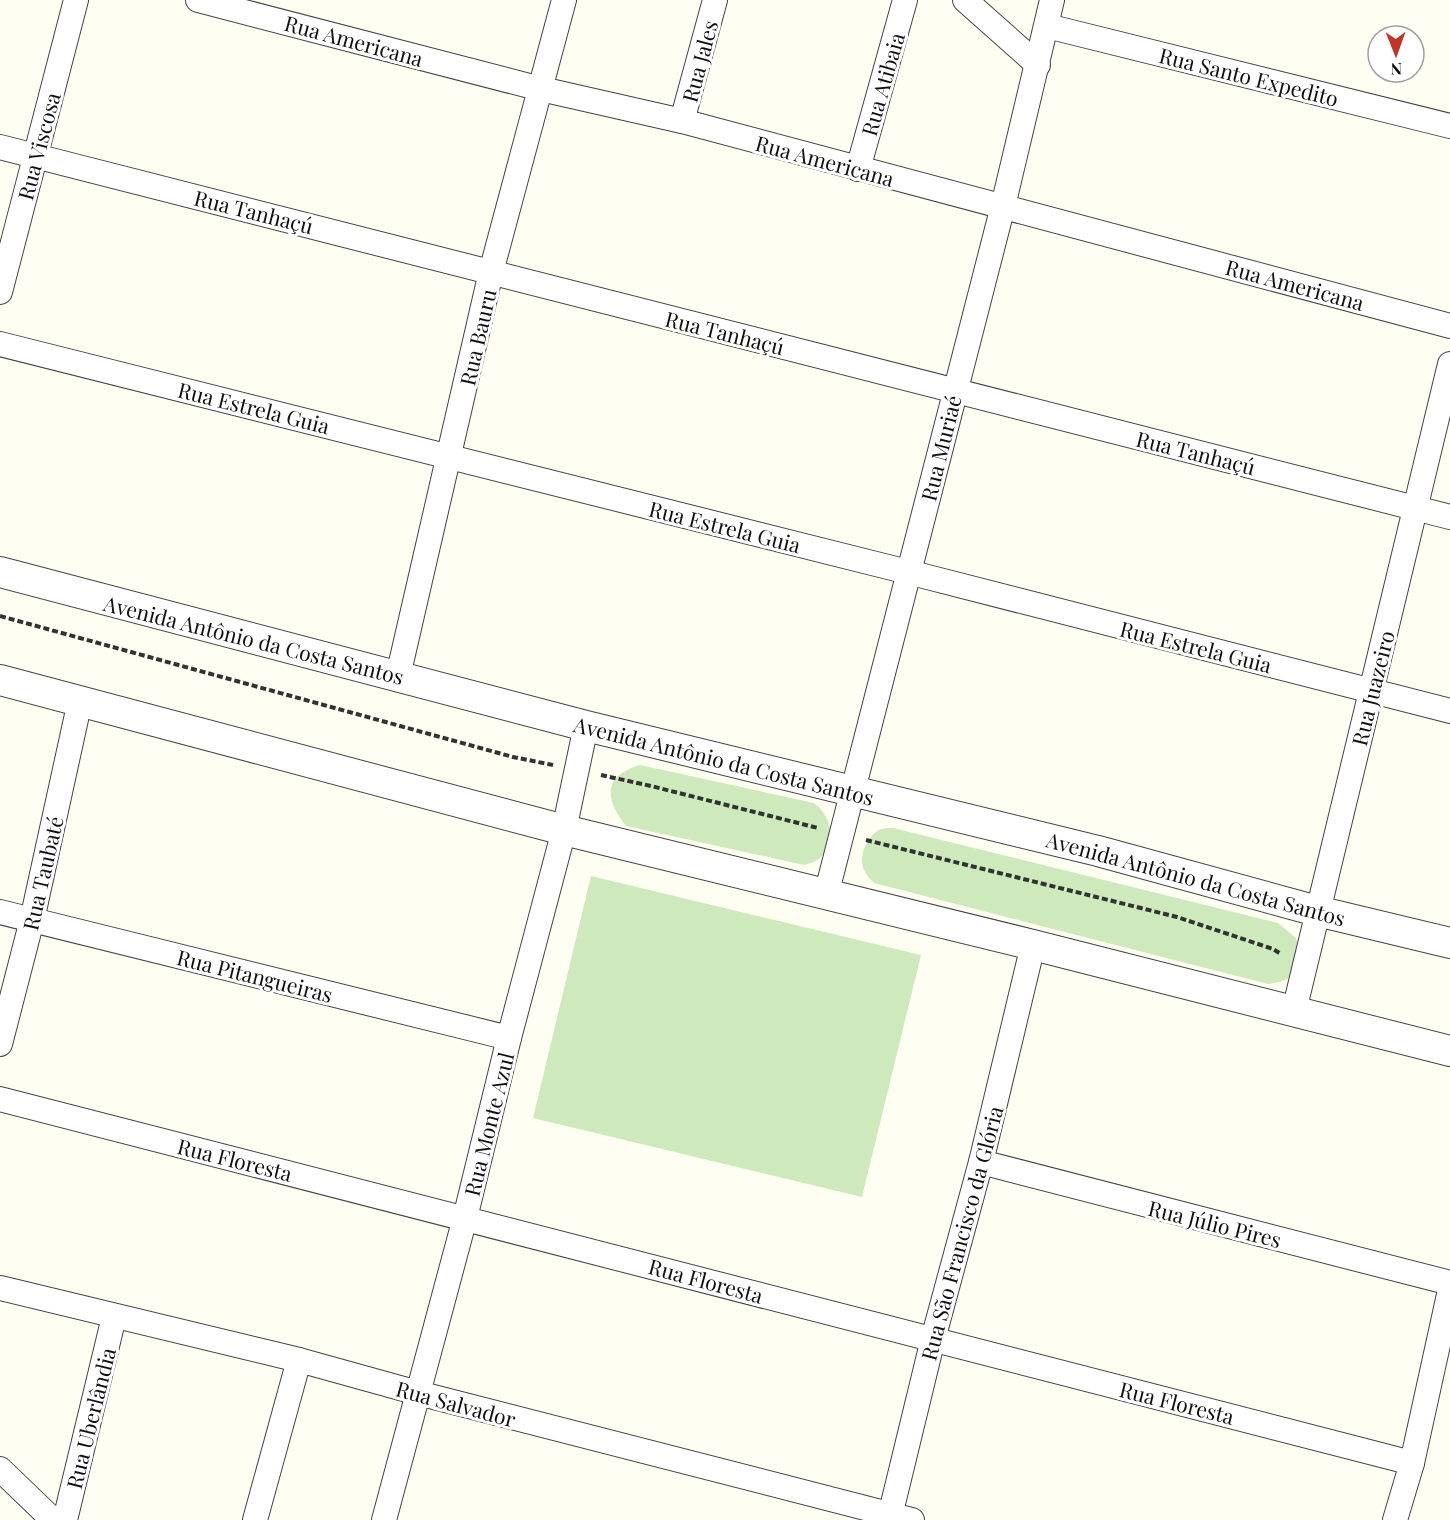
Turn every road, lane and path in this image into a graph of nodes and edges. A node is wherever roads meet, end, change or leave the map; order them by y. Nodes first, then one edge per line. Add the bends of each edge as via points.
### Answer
1 (76, 0) edge
2 (198, 0) edge
3 (564, 0) edge
4 (715, 0) edge
5 (905, 0) edge
6 (965, 0) edge
7 (1052, 0) edge
8 (1047, 26) junction
9 (1038, 65) junction
10 (541, 89) junction
11 (682, 121) junction
12 (1450, 126) edge
13 (0, 147) edge
14 (35, 155) junction
15 (858, 169) junction
16 (1003, 206) junction
17 (491, 272) junction
18 (0, 292) edge
19 (1450, 326) edge
20 (0, 344) edge
21 (1450, 364) edge
22 (954, 390) junction
23 (450, 456) junction
24 (1414, 508) junction
25 (1450, 517) edge
26 (0, 572) edge
27 (908, 572) junction
28 (0, 616) edge
29 (398, 676) junction
30 (0, 680) edge
31 (1372, 691) junction
32 (80, 701) junction
33 (1450, 711) edge
34 (586, 726) junction
35 (559, 766) dead end
36 (593, 774) dead end
37 (852, 792) junction
38 (824, 829) dead end
39 (564, 830) junction
40 (858, 838) dead end
41 (826, 895) junction
42 (1317, 911) junction
43 (0, 912) edge
44 (32, 920) junction
45 (1450, 943) edge
46 (1033, 945) junction
47 (1283, 955) dead end
48 (1294, 1011) junction
49 (509, 1038) junction
50 (0, 1044) edge
51 (1450, 1051) edge
52 (0, 1099) edge
53 (981, 1162) junction
54 (465, 1218) junction
55 (1450, 1283) edge
56 (0, 1288) edge
57 (1450, 1290) edge
58 (114, 1317) junction
59 (933, 1339) junction
60 (299, 1360) junction
61 (418, 1393) junction
62 (1412, 1463) junction
63 (0, 1469) edge
64 (897, 1518) edge
65 (53, 1520) edge
66 (65, 1520) edge
67 (255, 1520) edge
68 (384, 1520) edge
69 (1395, 1520) edge

1 - 14 street, Rua Viscosa
2 - 10 street, Rua Americana
3 - 10 street, Rua Bauru
4 - 11 street, Rua Jales
5 - 15 street, Rua Atibaia
6 - 9 street
7 - 8 street, Rua Muriaé
8 - 9 street, Rua Muriaé
8 - 12 street, Rua Santo Expedito
9 - 16 street, Rua Muriaé
10 - 11 street, Rua Americana
10 - 17 street, Rua Bauru
11 - 15 street, Rua Americana
13 - 14 street, Rua Tanhaçú
14 - 17 street, Rua Tanhaçú
14 - 18 street, Rua Viscosa
15 - 16 street, Rua Americana
16 - 19 street, Rua Americana
16 - 22 street, Rua Muriaé
17 - 22 street, Rua Tanhaçú
17 - 23 street, Rua Bauru
20 - 23 street, Rua Estrela Guia
21 - 24 street, Rua Juazeiro
22 - 24 street, Rua Tanhaçú
22 - 27 street, Rua Muriaé
23 - 27 street, Rua Estrela Guia
23 - 29 street, Rua Bauru
24 - 25 street, Rua Tanhaçú
24 - 31 street, Rua Juazeiro
26 - 29 street, Avenida Antônio da Costa Santos
27 - 31 street, Rua Estrela Guia
27 - 37 street, Rua Muriaé
28 - 35 path via 502,754
29 - 34 street, Avenida Antônio da Costa Santos
30 - 32 street
31 - 33 street, Rua Estrela Guia
31 - 42 street, Rua Juazeiro
32 - 39 street
32 - 44 street, Rua Taubaté
34 - 37 street, Avenida Antônio da Costa Santos
34 - 39 street, Rua Monte Azul
36 - 38 path
37 - 41 street, Rua Muriaé
37 - 42 street, Avenida Antônio da Costa Santos via 1098,851
39 - 41 street
39 - 49 street, Rua Monte Azul
40 - 47 path via 1178,917
41 - 46 street
42 - 45 street, Avenida Antônio da Costa Santos
42 - 48 street, Rua Juazeiro
43 - 44 street, Rua Pitangueiras
44 - 49 street, Rua Pitangueiras
44 - 50 street, Rua Taubaté
46 - 48 street
46 - 53 street, Rua São Francisco da Glória
48 - 51 street
49 - 54 street, Rua Monte Azul
52 - 54 street, Rua Floresta
53 - 55 street, Rua Júlio Pires
53 - 59 street, Rua São Francisco da Glória
54 - 59 street, Rua Floresta
54 - 61 street, Rua Monte Azul
56 - 58 street, Rua Salvador
57 - 62 street
58 - 60 street, Rua Salvador
58 - 66 street, Rua Uberlândia
59 - 62 street, Rua Floresta
59 - 64 street, Rua São Francisco da Glória
60 - 61 street, Rua Salvador
60 - 67 street
61 - 64 street, Rua Salvador
61 - 68 street, Rua Monte Azul
62 - 69 street
63 - 65 street

